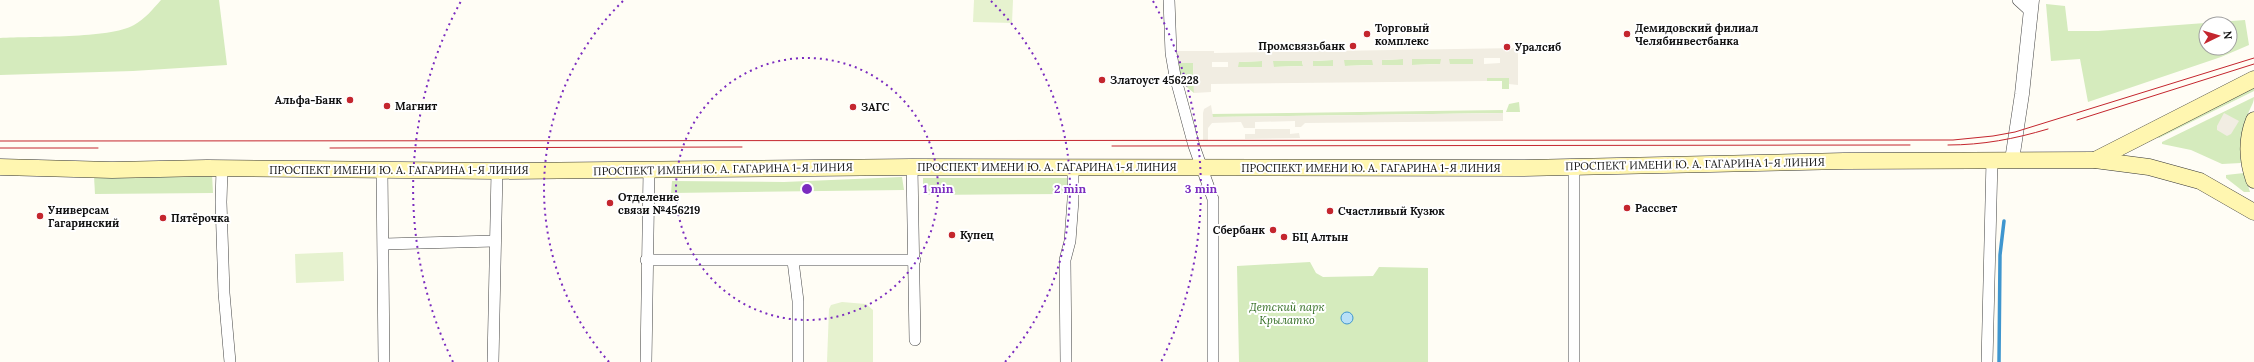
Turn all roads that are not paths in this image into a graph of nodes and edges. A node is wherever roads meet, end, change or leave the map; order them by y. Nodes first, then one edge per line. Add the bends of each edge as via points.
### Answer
1 (1169, 0) edge
2 (2018, 0) edge
3 (2030, 5) edge
4 (2254, 79) edge
5 (2254, 120) edge
6 (1992, 160) junction
7 (2012, 160) junction
8 (2095, 160) junction
9 (0, 166) edge
10 (912, 167) junction
11 (1574, 167) junction
12 (1073, 168) junction
13 (1203, 168) junction
14 (222, 169) junction
15 (382, 170) junction
16 (648, 170) junction
17 (497, 171) junction
18 (2254, 180) edge
19 (2254, 212) edge
20 (494, 241) junction
21 (384, 244) junction
22 (646, 260) junction
23 (915, 260) junction
24 (793, 261) junction
25 (915, 340) dead end
26 (230, 362) edge
27 (384, 362) edge
28 (493, 362) edge
29 (646, 362) edge
30 (798, 362) edge
31 (1066, 362) edge
32 (1213, 362) edge
33 (1574, 362) edge
34 (1987, 362) edge

1 - 13 street via 1171,53 1175,76 1194,146
2 - 3 street
3 - 7 street via 2025,74
4 - 8 main road
5 - 18 main road via 2248,147 2249,167
6 - 7 main road, ПРОСПЕКТ ИМЕНИ Ю. А. ГАГАРИНА 1-Я ЛИНИЯ
6 - 11 main road, ПРОСПЕКТ ИМЕНИ Ю. А. ГАГАРИНА 1-Я ЛИНИЯ
6 - 34 street
7 - 8 main road, ПРОСПЕКТ ИМЕНИ Ю. А. ГАГАРИНА 1-Я ЛИНИЯ
8 - 19 main road, ПРОСПЕКТ ИМЕНИ Ю. А. ГАГАРИНА 1-Я ЛИНИЯ via 2149,167 2194,180 2214,188
9 - 14 main road, ПРОСПЕКТ ИМЕНИ Ю. А. ГАГАРИНА 1-Я ЛИНИЯ via 112,170
10 - 12 main road, ПРОСПЕКТ ИМЕНИ Ю. А. ГАГАРИНА 1-Я ЛИНИЯ
10 - 16 main road, ПРОСПЕКТ ИМЕНИ Ю. А. ГАГАРИНА 1-Я ЛИНИЯ
10 - 23 street
11 - 13 main road, ПРОСПЕКТ ИМЕНИ Ю. А. ГАГАРИНА 1-Я ЛИНИЯ
11 - 33 street
12 - 13 main road, ПРОСПЕКТ ИМЕНИ Ю. А. ГАГАРИНА 1-Я ЛИНИЯ
12 - 31 street via 1070,241 1065,260
13 - 32 street via 1213,199
14 - 15 main road, ПРОСПЕКТ ИМЕНИ Ю. А. ГАГАРИНА 1-Я ЛИНИЯ
14 - 26 street via 224,286
15 - 17 main road, ПРОСПЕКТ ИМЕНИ Ю. А. ГАГАРИНА 1-Я ЛИНИЯ
15 - 21 street
16 - 17 main road, ПРОСПЕКТ ИМЕНИ Ю. А. ГАГАРИНА 1-Я ЛИНИЯ
16 - 22 street
17 - 20 street
20 - 21 street
20 - 28 street
21 - 27 street
22 - 24 street
22 - 29 street
23 - 24 street
23 - 25 street
24 - 30 street via 798,301

